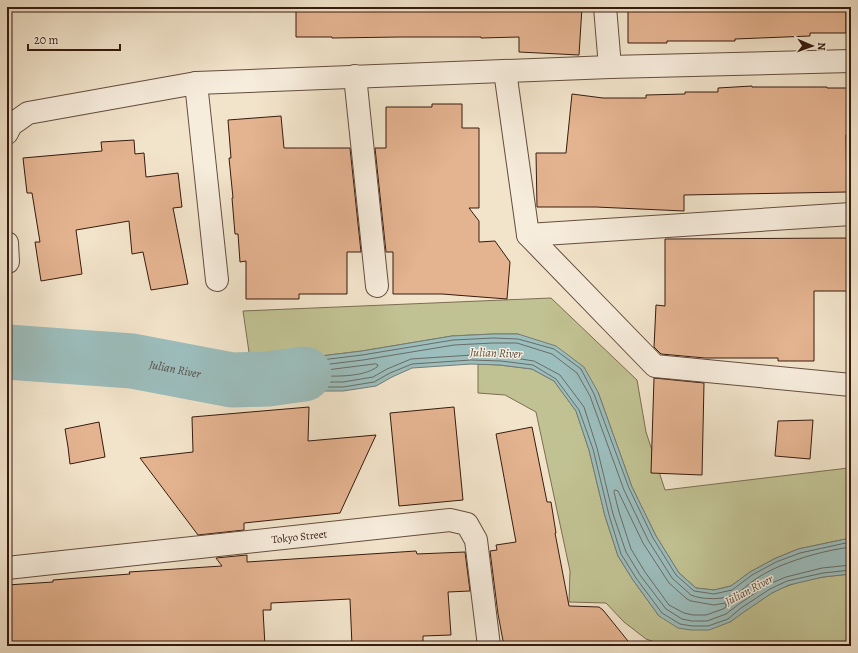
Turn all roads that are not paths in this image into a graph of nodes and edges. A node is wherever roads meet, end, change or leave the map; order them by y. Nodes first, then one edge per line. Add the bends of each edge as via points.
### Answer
1 (605, 7) edge
2 (851, 61) edge
3 (610, 67) junction
4 (505, 71) junction
5 (355, 76) junction
6 (196, 83) junction
7 (7, 133) edge
8 (851, 214) edge
9 (528, 235) junction
10 (217, 280) dead end
11 (377, 286) dead end
12 (851, 385) edge
13 (7, 568) edge
14 (489, 646) edge

1 - 3 street
2 - 3 street
3 - 4 street
4 - 5 street
4 - 9 street
5 - 6 street
5 - 11 street
6 - 7 street via 28,113 11,125
6 - 10 street
8 - 9 street
9 - 12 street via 655,366
13 - 14 street, Tokyo Street via 450,520 467,524 476,540

